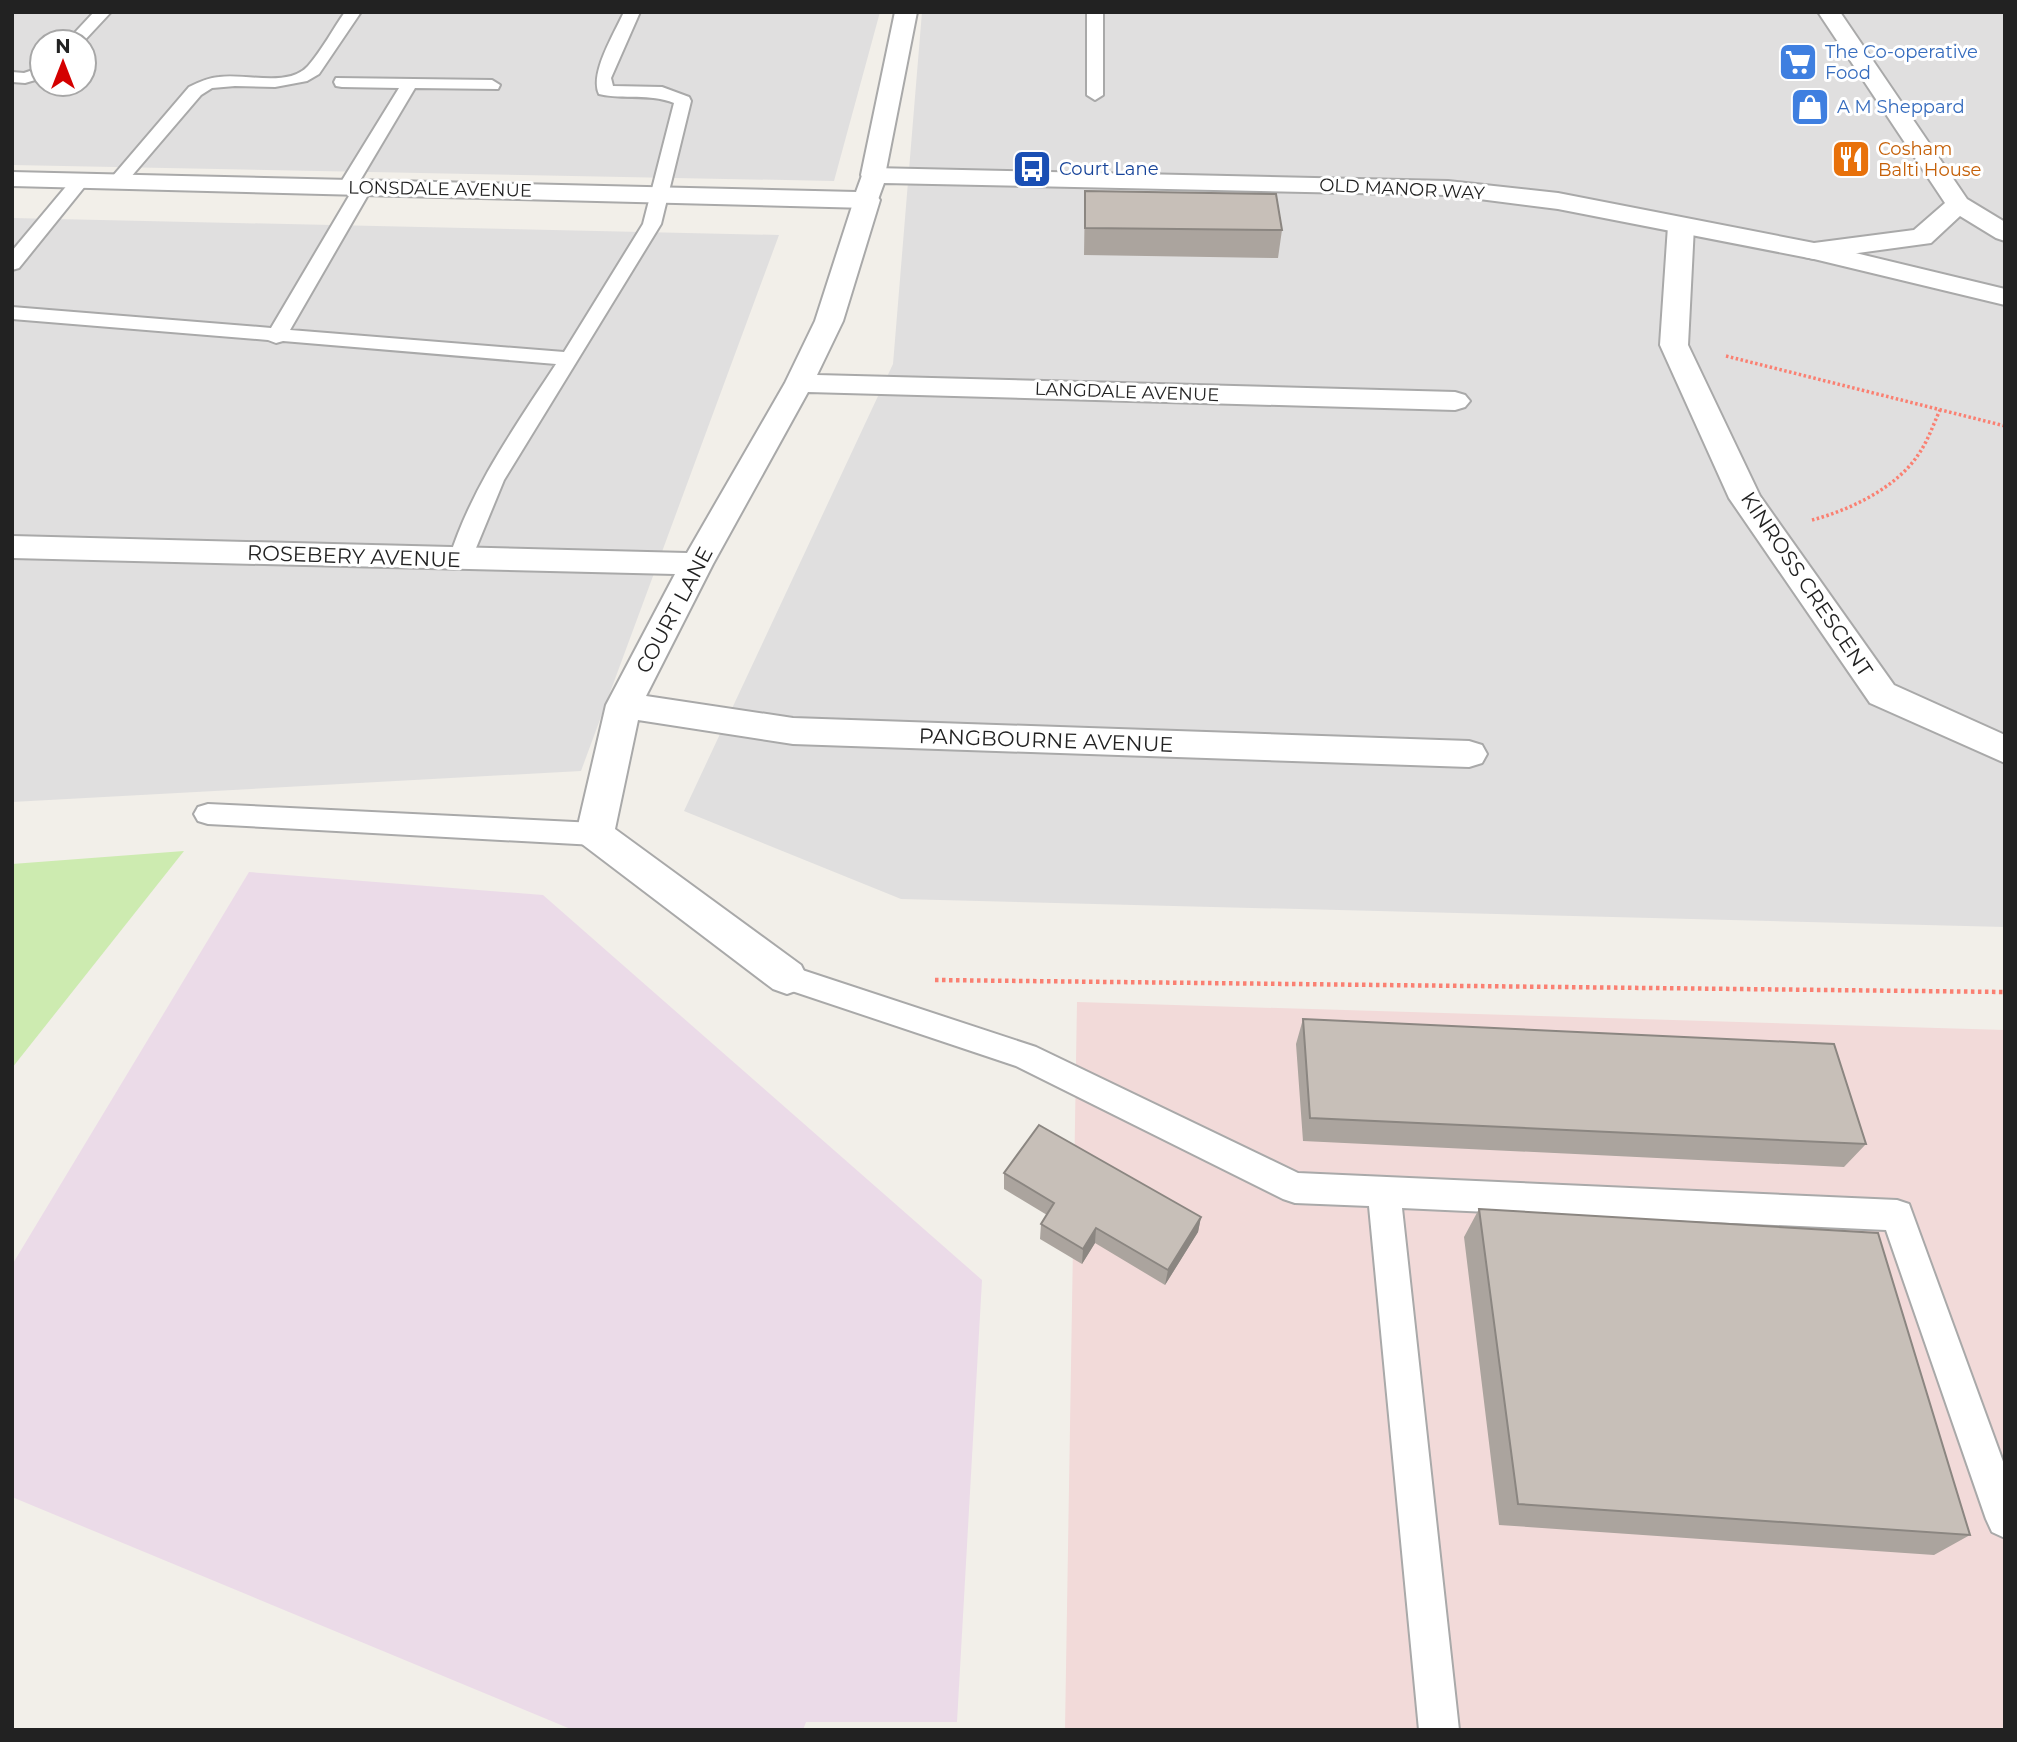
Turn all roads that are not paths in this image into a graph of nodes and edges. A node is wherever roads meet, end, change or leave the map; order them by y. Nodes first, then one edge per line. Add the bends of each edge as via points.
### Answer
1 (103, 12) edge
2 (353, 12) edge
3 (632, 12) edge
4 (906, 12) edge
5 (1095, 12) edge
6 (1829, 12) edge
7 (88, 28) edge
8 (342, 82) dead end
9 (410, 83) junction
10 (492, 85) dead end
11 (1095, 95) dead end
12 (12, 179) edge
13 (80, 181) junction
14 (118, 181) junction
15 (355, 187) junction
16 (870, 188) junction
17 (661, 195) junction
18 (1958, 204) junction
19 (1681, 226) junction
20 (2005, 233) edge
21 (1814, 251) junction
22 (12, 264) edge
23 (2005, 297) edge
24 (12, 313) edge
25 (276, 337) junction
26 (570, 359) junction
27 (799, 383) junction
28 (1455, 401) dead end
29 (12, 547) edge
30 (461, 559) junction
31 (697, 564) junction
32 (624, 705) junction
33 (2005, 751) edge
34 (1469, 754) dead end
35 (208, 814) dead end
36 (596, 834) junction
37 (787, 977) joint
38 (1384, 1194) junction
39 (2005, 1519) edge
40 (1438, 1730) edge

1 - 7 lane
2 - 14 lane via 305,77 273,83 210,83 195,91
3 - 17 lane via 603,78 606,90 662,92 683,100
4 - 16 street, COURT LANE
5 - 11 lane
6 - 18 street
8 - 9 lane
9 - 10 lane
9 - 15 lane
12 - 13 street, LONSDALE AVENUE
13 - 14 street, LONSDALE AVENUE
13 - 22 lane
14 - 15 street, LONSDALE AVENUE
15 - 17 street, LONSDALE AVENUE
15 - 25 lane
16 - 17 street, LONSDALE AVENUE
16 - 19 street, OLD MANOR WAY via 1448,188 1558,201
16 - 27 street, COURT LANE via 829,321
17 - 26 lane via 652,224
18 - 20 street
18 - 21 street via 1922,237
19 - 21 street, OLD MANOR WAY
19 - 33 street, KINROSS CRESCENT via 1674,345 1745,498 1882,694
21 - 23 street, OLD MANOR WAY
24 - 25 lane
25 - 26 lane
26 - 30 lane via 496,474 467,533
27 - 28 street, LANGDALE AVENUE
27 - 31 street, COURT LANE
29 - 30 street, ROSEBERY AVENUE
30 - 31 street, ROSEBERY AVENUE
31 - 32 street, COURT LANE
32 - 34 street, PANGBOURNE AVENUE via 793,731
32 - 36 street, COURT LANE
35 - 36 lane
36 - 37 street
37 - 38 lane via 1025,1056 1295,1188
38 - 39 lane via 1897,1215
38 - 40 lane

